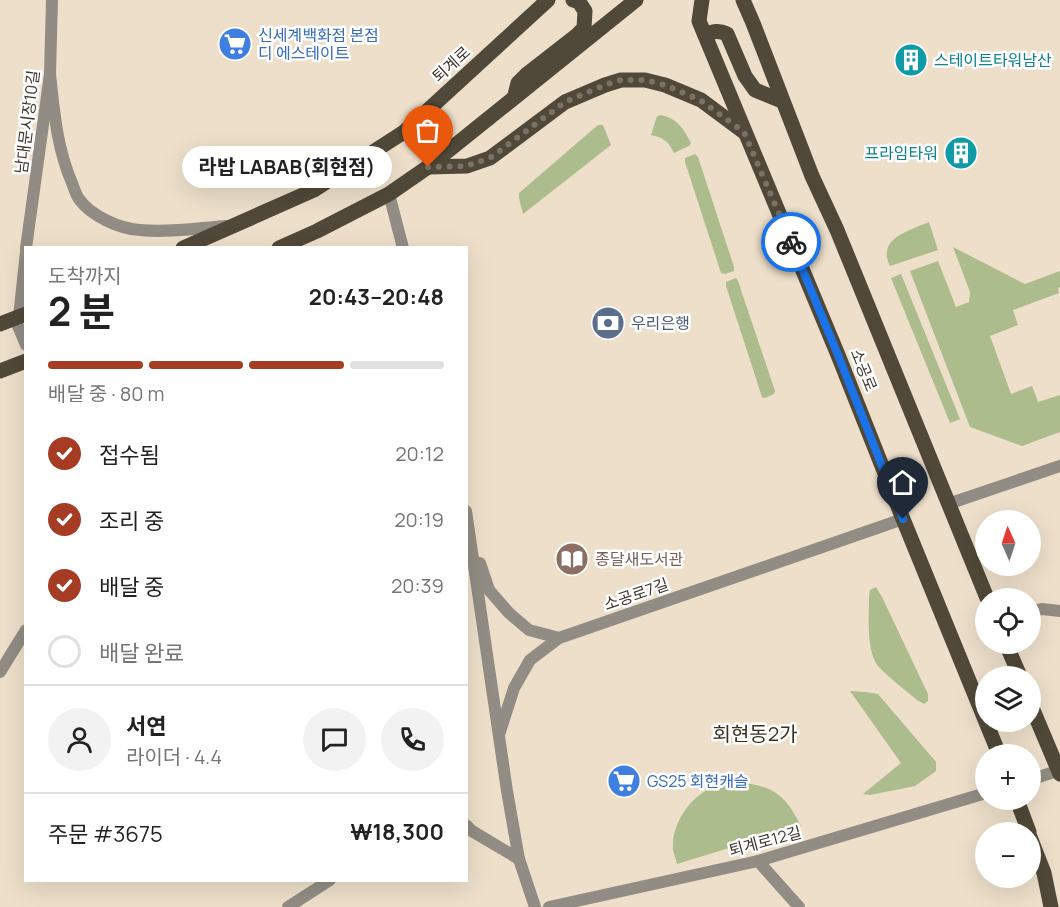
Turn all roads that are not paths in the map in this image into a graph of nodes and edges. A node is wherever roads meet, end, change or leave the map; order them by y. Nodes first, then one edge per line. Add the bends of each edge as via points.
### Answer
1 (52, 0) edge
2 (561, 0) edge
3 (573, 0) edge
4 (636, 0) edge
5 (702, 0) edge
6 (742, 0) edge
7 (757, 0) edge
8 (547, 2) edge
9 (753, 23) junction
10 (705, 35) junction
11 (50, 74) junction
12 (514, 98) junction
13 (782, 101) junction
14 (744, 132) junction
15 (428, 167) junction
16 (389, 194) junction
17 (236, 225) junction
18 (27, 246) edge
19 (188, 246) edge
20 (283, 246) edge
21 (402, 246) edge
22 (24, 272) edge
23 (20, 316) edge
24 (0, 324) edge
25 (24, 335) edge
26 (24, 362) edge
27 (0, 371) edge
28 (1060, 466) edge
29 (948, 504) junction
30 (468, 514) edge
31 (903, 519) junction
32 (468, 524) edge
33 (983, 588) edge
34 (1041, 609) edge
35 (1060, 611) edge
36 (24, 633) edge
37 (559, 638) junction
38 (0, 672) edge
39 (1041, 728) edge
40 (500, 735) junction
41 (995, 744) edge
42 (1060, 772) edge
43 (1041, 777) edge
44 (975, 797) edge
45 (468, 827) edge
46 (519, 859) junction
47 (758, 861) junction
48 (1041, 865) edge
49 (327, 882) edge
50 (288, 907) edge
51 (536, 907) edge
52 (549, 907) edge
53 (799, 907) edge
54 (1051, 907) edge

1 - 11 street, 남대문시장10길
2 - 8 main road
3 - 12 main road via 585,11 584,28 518,83
4 - 12 main road
5 - 10 main road, 소공로 via 699,21
6 - 9 main road, 소공로
7 - 9 main road
8 - 17 main road, 퇴계로 via 404,132 314,190
9 - 13 main road, 소공로
10 - 13 main road via 720,31 727,34 744,76 755,90
10 - 14 main road, 소공로
11 - 17 street via 55,125 65,169 79,199 92,212 121,227 140,231
11 - 18 street, 남대문시장10길
12 - 15 main road
13 - 29 main road, 소공로
14 - 15 main road via 700,100 665,85 621,80 565,102 490,158 466,166
14 - 31 main road, 소공로
15 - 16 main road
16 - 20 main road
16 - 21 street
17 - 19 main road, 퇴계로
22 - 23 street, 남대문시장10길
23 - 24 main road
23 - 25 street
26 - 27 main road
28 - 29 street
29 - 33 main road, 소공로
30 - 37 street via 489,590 529,630
31 - 37 street, 소공로7길
31 - 41 main road, 소공로
32 - 40 street
34 - 35 street
36 - 38 street
37 - 40 street, 소공로7길 via 530,660 514,688
39 - 42 main road
40 - 46 street
42 - 43 street
44 - 47 street, 퇴계로12길
45 - 46 street
46 - 51 street
47 - 52 street, 퇴계로12길
47 - 53 street
48 - 54 main road
49 - 50 street

